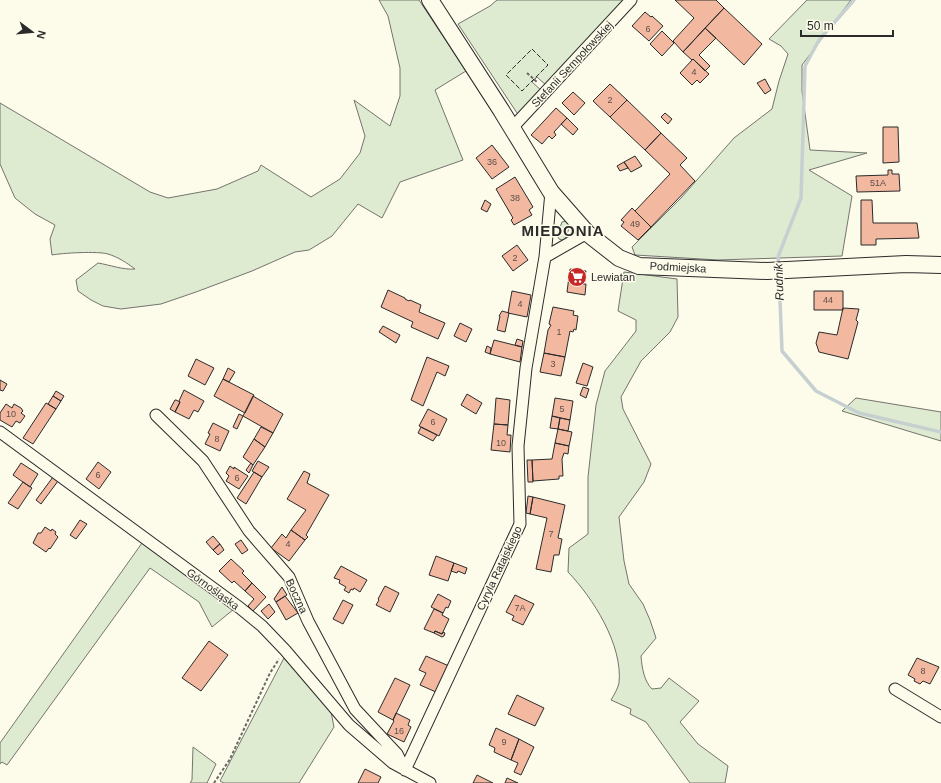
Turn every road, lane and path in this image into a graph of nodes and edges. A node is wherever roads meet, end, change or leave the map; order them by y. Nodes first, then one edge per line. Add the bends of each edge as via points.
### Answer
1 (430, 0) edge
2 (631, 0) edge
3 (527, 73) dead end
4 (547, 91) junction
5 (512, 128) junction
6 (551, 192) junction
7 (586, 233) junction
8 (545, 257) junction
9 (941, 265) edge
10 (156, 415) dead end
11 (0, 432) edge
12 (285, 650) junction
13 (895, 689) dead end
14 (941, 717) edge
15 (405, 770) junction
16 (214, 783) edge
17 (430, 783) edge

1 - 5 street, Podmiejska
2 - 4 street, Stefanii Sempołowskiej
3 - 4 path
4 - 5 street, Stefanii Sempołowskiej
5 - 6 street, Podmiejska
6 - 7 street, Podmiejska
6 - 8 street, Cyryla Ratajskiego
7 - 8 street
7 - 9 street, Podmiejska via 619,258 639,266 767,271 906,264
8 - 15 street, Cyryla Ratajskiego via 526,368 518,446 520,524
10 - 15 street, Boczna via 203,461 249,531 289,577 308,621 355,709 397,754
11 - 12 street, Górnośląska via 240,608
12 - 15 street, Górnośląska via 348,725
12 - 16 path via 270,673 230,759
13 - 14 street
15 - 17 street, Górnośląska

